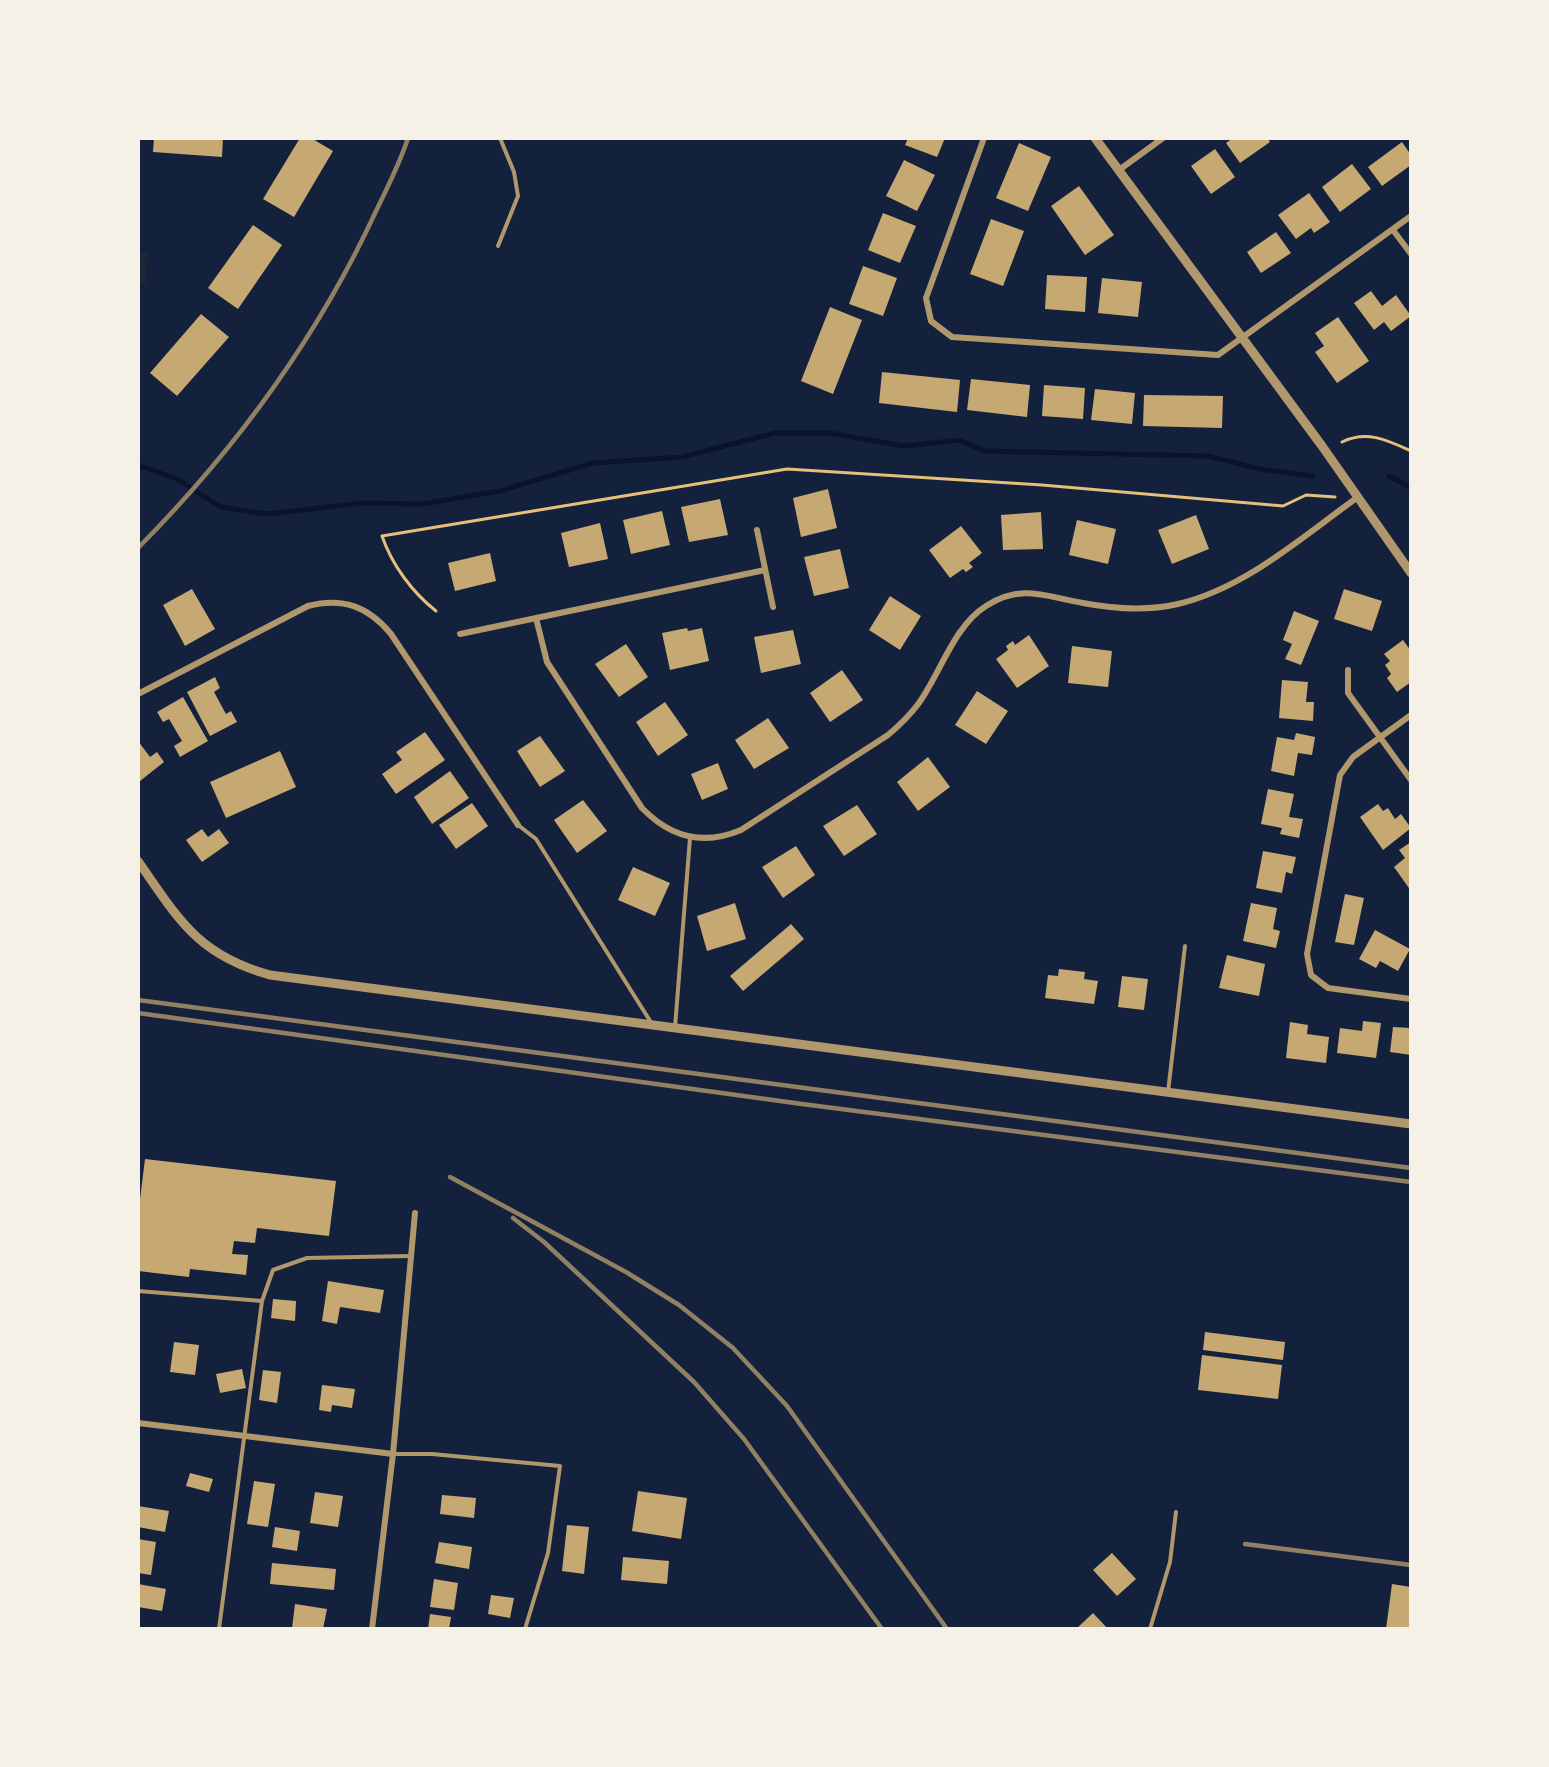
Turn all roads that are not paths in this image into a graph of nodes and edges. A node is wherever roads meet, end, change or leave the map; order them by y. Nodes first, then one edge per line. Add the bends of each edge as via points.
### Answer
1 (500, 138) edge
2 (984, 138) edge
3 (1095, 138) edge
4 (1163, 138) edge
5 (1119, 170) junction
6 (1411, 216) edge
7 (1393, 230) junction
8 (498, 246) dead end
9 (1411, 254) edge
10 (1242, 338) junction
11 (1358, 497) junction
12 (757, 530) dead end
13 (765, 570) junction
14 (1411, 573) edge
15 (773, 607) dead end
16 (536, 618) junction
17 (460, 634) dead end
18 (1348, 670) dead end
19 (138, 694) edge
20 (1411, 715) edge
21 (1380, 738) junction
22 (1411, 780) edge
23 (518, 825) joint
24 (690, 838) junction
25 (138, 861) edge
26 (1185, 946) dead end
27 (1411, 999) edge
28 (653, 1025) junction
29 (675, 1027) junction
30 (1168, 1093) junction
31 (1411, 1124) edge
32 (415, 1213) dead end
33 (412, 1256) junction
34 (138, 1291) edge
35 (262, 1301) junction
36 (138, 1423) edge
37 (244, 1436) junction
38 (393, 1454) junction
39 (1176, 1512) dead end
40 (219, 1629) edge
41 (372, 1629) edge
42 (525, 1629) edge
43 (1150, 1629) edge

1 - 8 lane via 514,172 518,196
2 - 10 street via 926,298 931,321 952,337 1218,355
3 - 5 street
4 - 5 street
5 - 10 street
6 - 7 street
7 - 9 street
7 - 10 street
10 - 11 street
11 - 14 street
11 - 24 street via 1249,574 1226,587 1179,603 1119,608 1030,592 988,604 967,624 920,702 888,735 741,830 725,837
12 - 13 street
13 - 15 street
13 - 16 street
16 - 17 street
16 - 24 street via 547,662 642,808 665,828
18 - 21 street via 1348,693
19 - 23 street via 308,606 326,601 367,610 391,634
20 - 21 street
21 - 22 street
21 - 27 street via 1353,757 1341,775 1307,954 1311,975 1328,988
23 - 28 lane via 536,839
24 - 29 lane
25 - 28 street via 192,935 216,954 244,968 270,975
26 - 30 lane
28 - 29 street
29 - 30 street
30 - 31 street
32 - 33 street
33 - 35 lane via 307,1258 273,1270
33 - 38 street
34 - 35 lane
35 - 37 lane
36 - 37 street
37 - 38 street
37 - 40 lane
38 - 41 street
38 - 42 lane via 560,1466 548,1553
39 - 43 lane via 1170,1562

